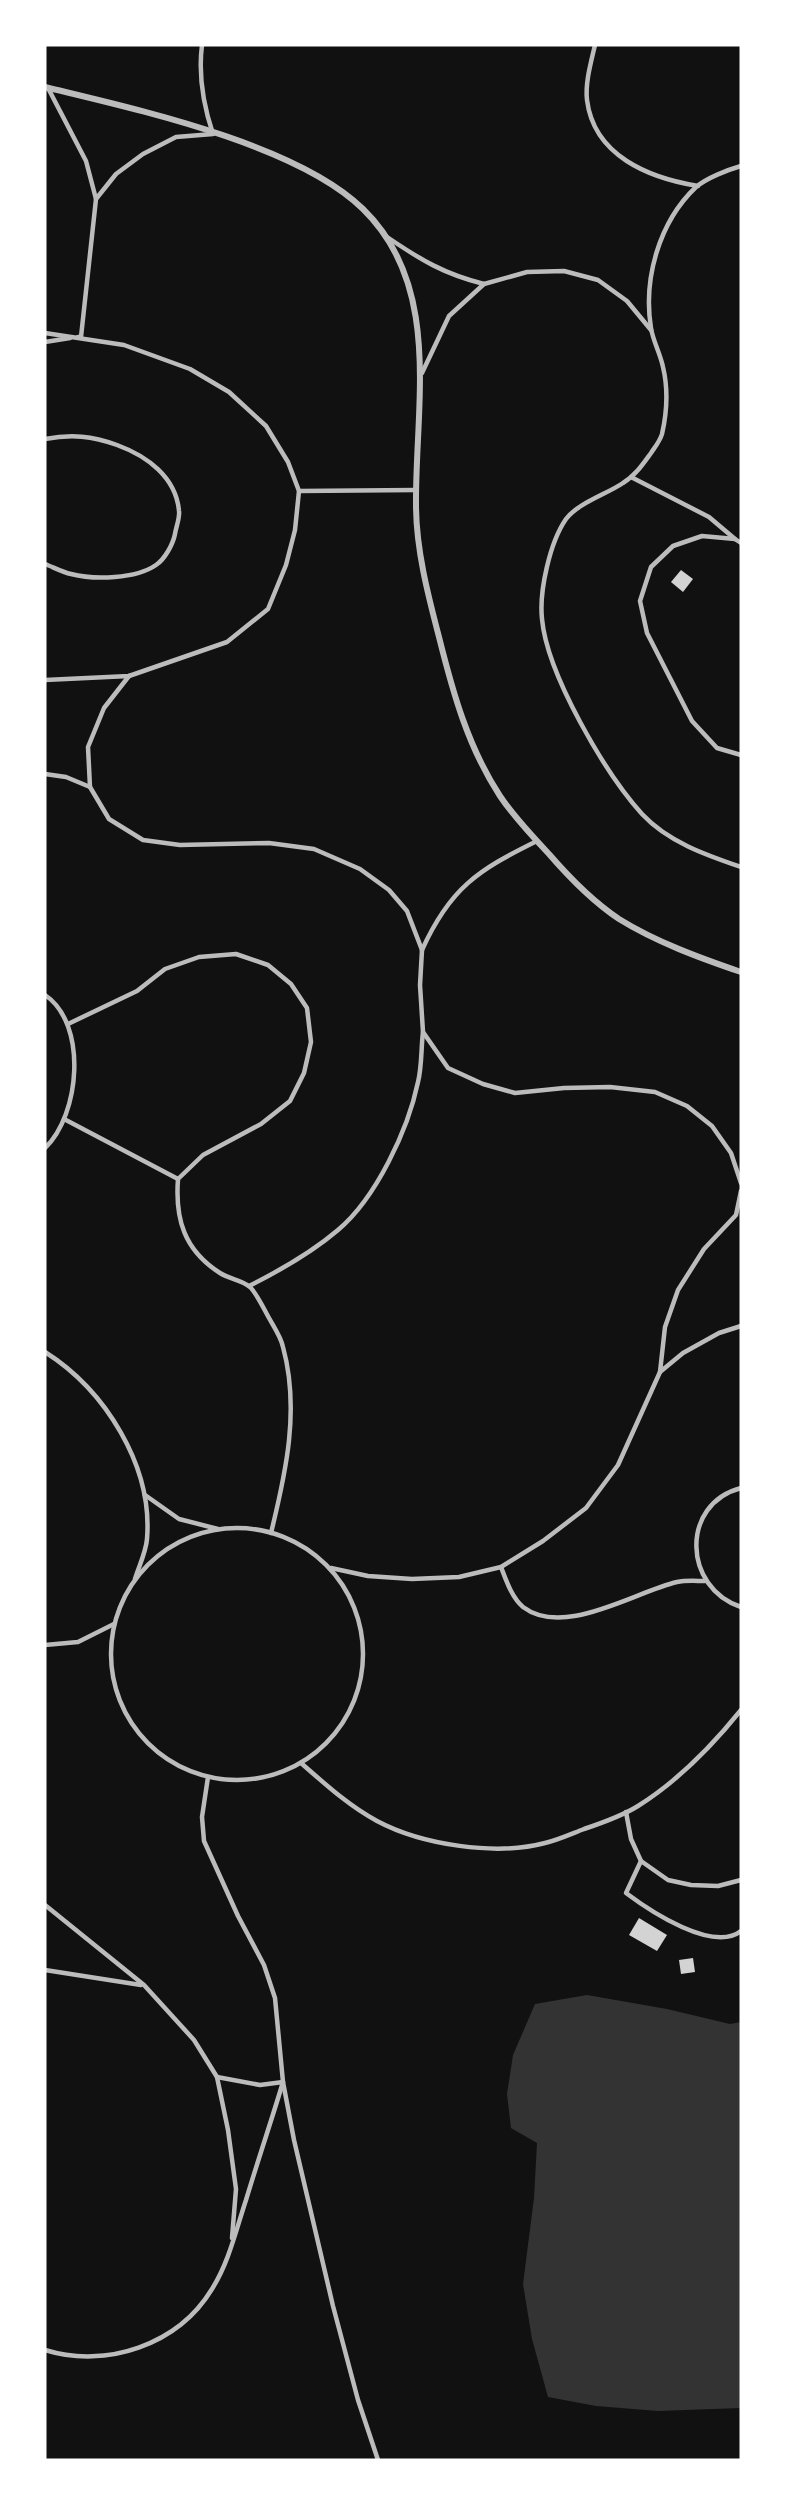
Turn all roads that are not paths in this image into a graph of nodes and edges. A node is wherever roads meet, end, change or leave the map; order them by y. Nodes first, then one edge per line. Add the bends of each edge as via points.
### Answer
1 (202, 45) edge
2 (595, 45) edge
3 (46, 87) edge
4 (213, 134) junction
5 (741, 166) edge
6 (698, 186) junction
7 (96, 199) junction
8 (386, 236) junction
9 (484, 284) junction
10 (651, 330) junction
11 (45, 333) edge
12 (81, 337) junction
13 (45, 342) edge
14 (422, 373) junction
15 (45, 439) edge
16 (630, 477) junction
17 (416, 490) junction
18 (299, 491) junction
19 (735, 538) junction
20 (741, 543) edge
21 (45, 564) edge
22 (129, 676) junction
23 (45, 680) edge
24 (741, 755) edge
25 (45, 774) edge
26 (90, 787) junction
27 (537, 841) junction
28 (741, 867) edge
29 (422, 950) junction
30 (741, 972) edge
31 (45, 995) edge
32 (68, 1024) junction
33 (423, 1032) junction
34 (64, 1119) junction
35 (45, 1148) edge
36 (178, 1179) junction
37 (741, 1183) edge
38 (741, 1191) edge
39 (739, 1215) edge
40 (249, 1286) junction
41 (741, 1326) edge
42 (45, 1352) edge
43 (660, 1372) junction
44 (741, 1488) edge
45 (145, 1495) junction
46 (219, 1529) junction
47 (271, 1533) junction
48 (501, 1567) junction
49 (330, 1568) junction
50 (135, 1580) junction
51 (705, 1581) junction
52 (741, 1607) edge
53 (114, 1624) junction
54 (45, 1645) edge
55 (741, 1710) edge
56 (301, 1763) junction
57 (208, 1777) junction
58 (626, 1812) junction
59 (641, 1861) junction
60 (741, 1880) edge
61 (45, 1905) edge
62 (741, 1931) edge
63 (45, 1970) edge
64 (144, 1985) junction
65 (217, 2077) junction
66 (283, 2082) junction
67 (232, 2247) junction
68 (45, 2350) edge
69 (378, 2460) edge

1 - 4 lane via 203,104
2 - 6 lane via 587,98 594,127 612,151 636,167 668,181
3 - 4 street
3 - 7 lane via 86,161
4 - 7 lane via 176,137 143,154 116,174
4 - 8 street via 296,165 333,186 363,208
5 - 6 lane
6 - 10 lane via 674,212 649,277
7 - 12 lane
8 - 9 lane via 454,277
8 - 14 street via 407,278 418,326
9 - 10 lane via 526,272 564,271 598,280 627,301
9 - 14 lane via 449,316
10 - 16 lane via 663,367 667,407 661,437
11 - 12 lane
12 - 13 lane
12 - 18 lane via 124,345 179,365 229,392 266,426 288,462
14 - 17 street
15 - 21 lane via 68,435 101,439 129,449 153,464 171,483 180,513 173,542 157,565 129,575 104,577 71,574
16 - 19 lane via 709,517
16 - 28 lane via 567,518 552,548 542,618 548,649 580,722 601,758 643,814 700,853
17 - 18 lane
17 - 27 street via 432,610 466,730 502,799
18 - 22 lane via 286,565 268,609 227,642
19 - 20 lane
19 - 24 lane via 702,536 673,546 651,567 640,601 647,633 692,721 717,748
22 - 23 lane
22 - 26 lane via 104,708 88,747
25 - 26 lane
26 - 29 lane via 109,819 143,840 180,845 269,843 314,849 360,869 389,890 407,911
27 - 29 lane via 479,873 455,894
27 - 30 street via 564,872 617,918 652,937
29 - 33 lane
31 - 32 lane
32 - 34 lane via 74,1090
32 - 36 lane via 137,991 165,969 199,957 236,954 268,965 291,984 307,1008 311,1042 304,1073 290,1101 261,1124 203,1155
33 - 37 lane via 448,1068 515,1093 610,1087 655,1092 687,1106 712,1126 732,1153
33 - 40 lane via 419,1081 408,1118 389,1162 366,1197 341,1228 310,1252
34 - 35 lane
34 - 36 lane
36 - 40 lane via 176,1205 182,1229 196,1252 220,1273
38 - 39 lane
39 - 43 lane via 704,1249 678,1290 665,1327
40 - 47 lane via 283,1345 290,1388 291,1434
41 - 43 lane via 692,1348
42 - 45 lane via 63,1364 119,1426
43 - 48 lane via 618,1465 586,1508
44 - 51 lane via 714,1502 702,1520 696,1540 697,1561
45 - 46 lane via 178,1519
45 - 50 lane via 147,1540
46 - 47 lane
46 - 50 lane via 187,1538 158,1555
47 - 49 lane via 303,1546
48 - 49 lane via 459,1577 412,1579
48 - 51 lane via 521,1605 535,1614 556,1617 602,1609 680,1581
49 - 56 lane via 351,1599 363,1635 363,1672 352,1709 331,1740
50 - 53 lane
51 - 52 lane via 716,1594
53 - 54 lane via 78,1642
53 - 57 lane via 111,1664 120,1702 130,1719 141,1736 171,1762
55 - 58 lane via 713,1744 671,1781
56 - 57 lane via 272,1776 240,1780
56 - 58 lane via 377,1822 456,1845 500,1849 544,1844
57 - 66 lane via 202,1817 204,1841 264,1965 275,1998
58 - 59 lane via 631,1839
59 - 60 lane via 668,1880 718,1886
59 - 62 lane via 626,1893 650,1911 718,1938
61 - 64 lane
63 - 64 lane
64 - 65 lane via 194,2040
65 - 66 lane via 260,2085
65 - 67 lane via 236,2189
66 - 67 lane
66 - 69 lane via 333,2306
67 - 68 lane via 212,2290 185,2321 152,2343 122,2354 88,2358

